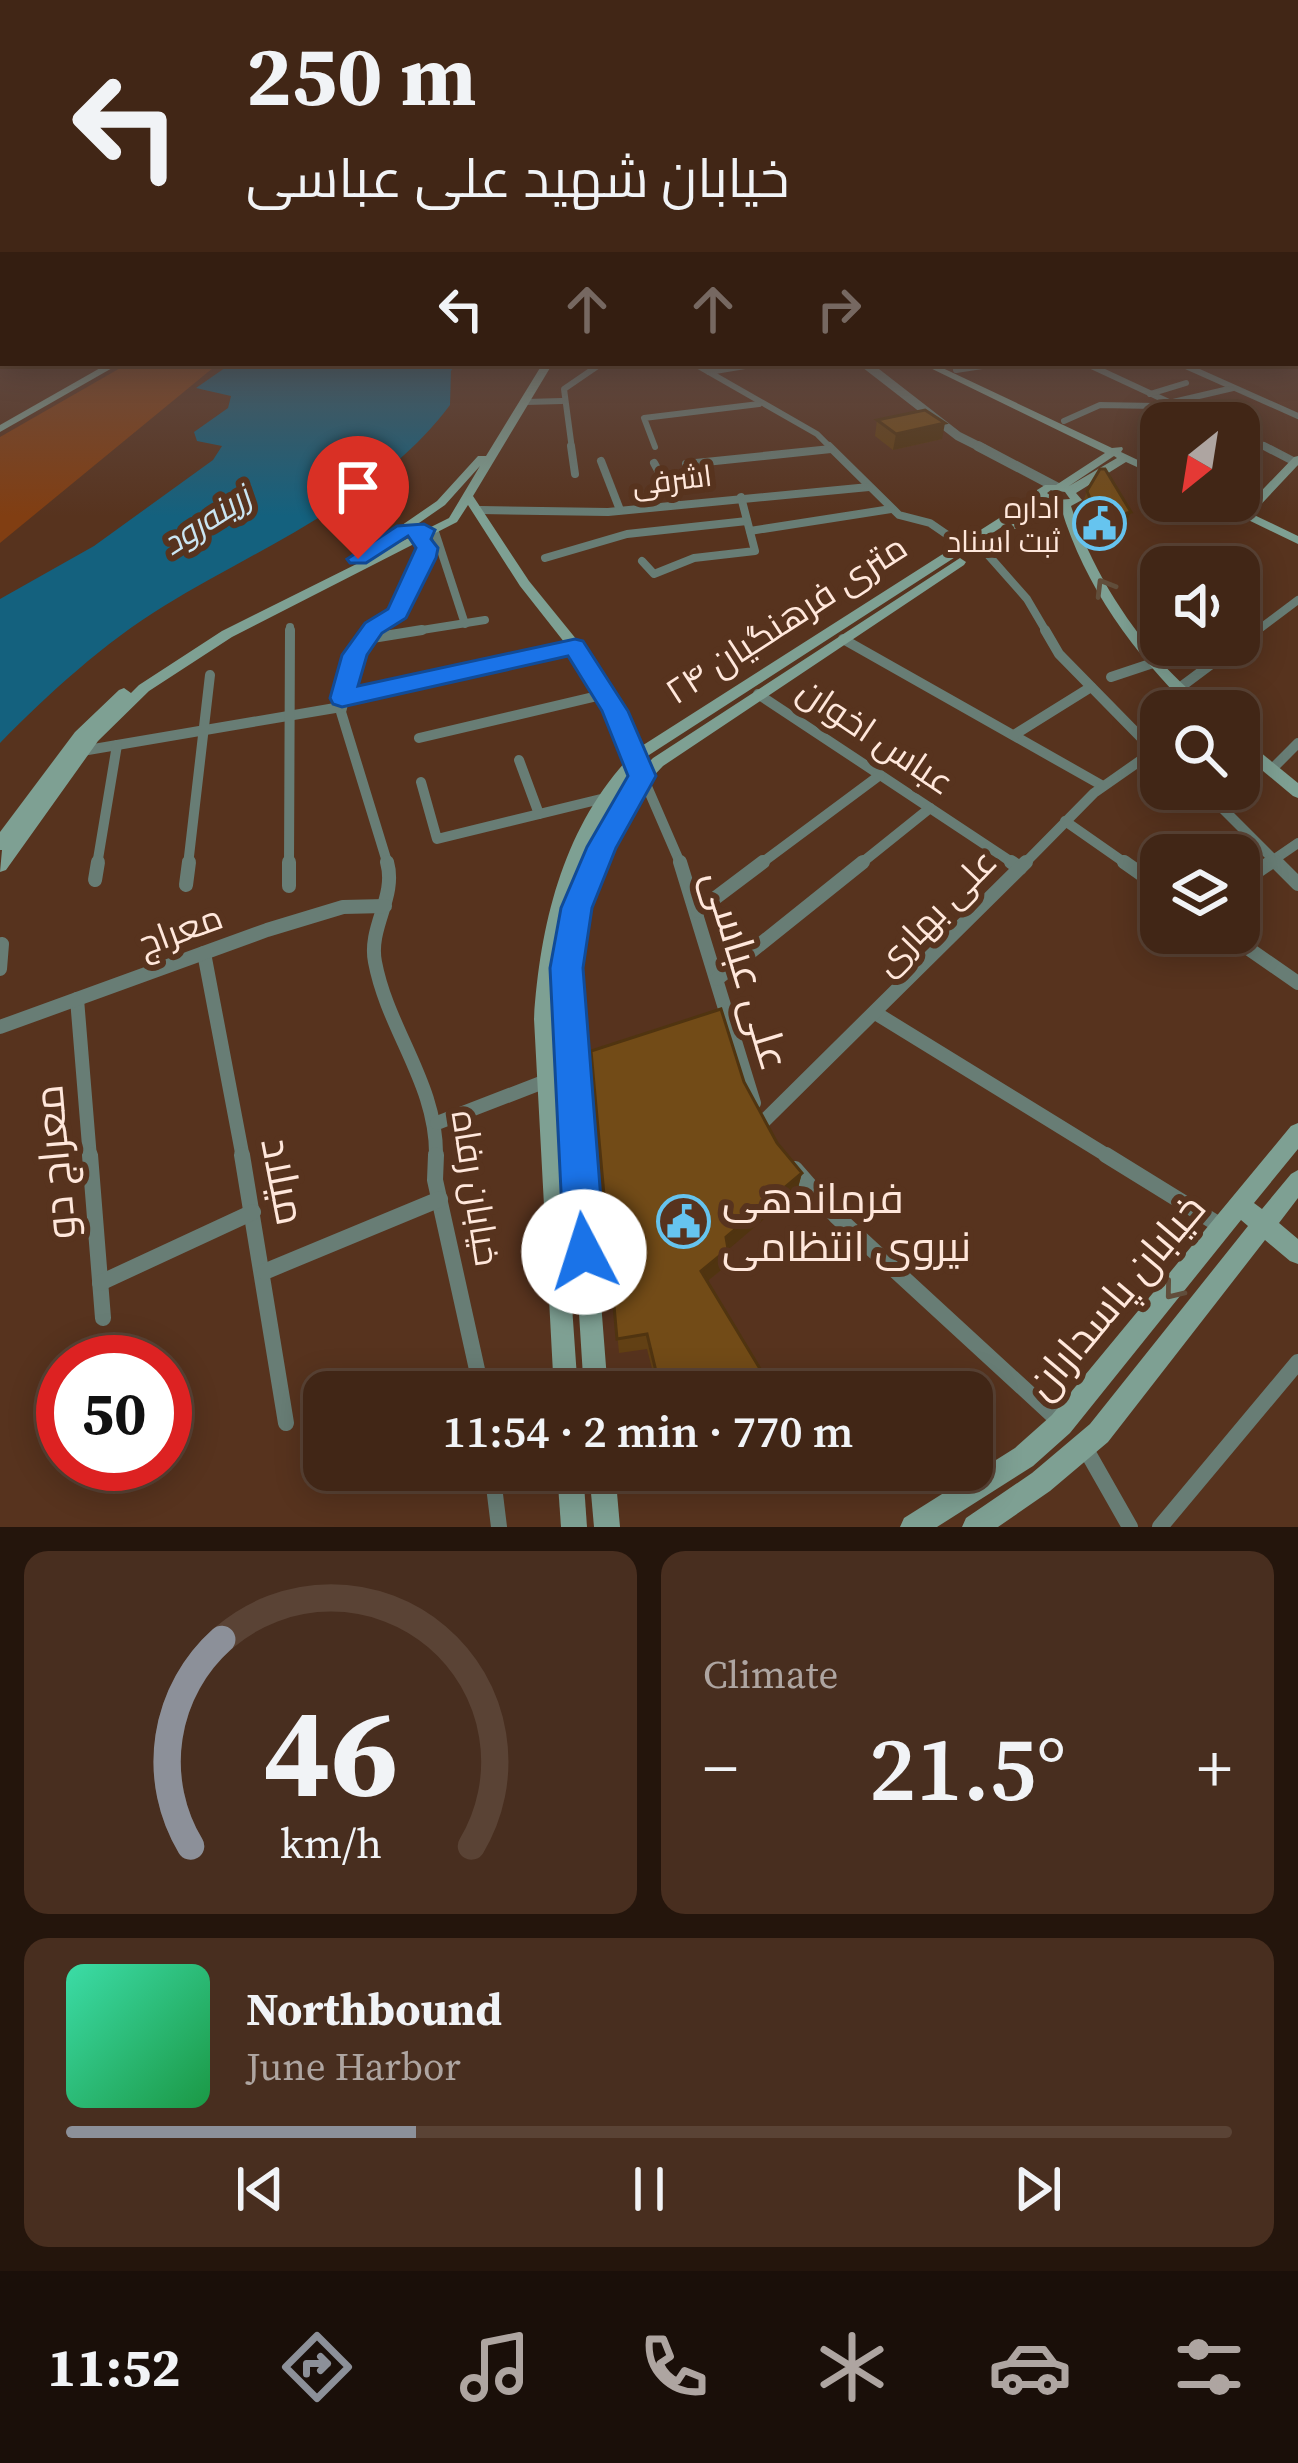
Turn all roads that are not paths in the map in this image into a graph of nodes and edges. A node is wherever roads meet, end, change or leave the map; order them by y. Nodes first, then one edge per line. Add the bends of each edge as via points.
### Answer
1 (98, 373) edge
2 (537, 373) edge
3 (539, 373) edge
4 (587, 373) edge
5 (711, 373) edge
6 (877, 373) edge
7 (948, 373) edge
8 (963, 373) edge
9 (1107, 373) edge
10 (1201, 373) edge
11 (1186, 383) dead end
12 (1233, 388) junction
13 (1150, 394) junction
14 (562, 401) junction
15 (526, 402) junction
16 (1167, 402) edge
17 (1173, 402) edge
18 (762, 403) junction
19 (1140, 404) edge
20 (1298, 416) edge
21 (1064, 421) junction
22 (0, 429) edge
23 (1260, 443) edge
24 (655, 447) dead end
25 (831, 449) junction
26 (1123, 453) junction
27 (1140, 459) edge
28 (601, 460) dead end
29 (1297, 460) edge
30 (654, 463) dead end
31 (1140, 463) edge
32 (686, 464) dead end
33 (574, 474) dead end
34 (868, 488) junction
35 (1056, 494) junction
36 (741, 497) junction
37 (1260, 502) edge
38 (676, 503) junction
39 (438, 506) junction
40 (471, 506) junction
41 (891, 509) junction
42 (620, 510) junction
43 (1260, 517) edge
44 (1260, 519) edge
45 (748, 526) junction
46 (404, 530) junction
47 (1298, 530) edge
48 (435, 532) junction
49 (421, 540) junction
50 (1298, 540) edge
51 (974, 547) junction
52 (544, 558) dead end
53 (642, 561) dead end
54 (1298, 600) edge
55 (485, 620) dead end
56 (465, 624) junction
57 (290, 627) dead end
58 (1260, 628) edge
59 (365, 639) junction
60 (843, 639) junction
61 (1140, 641) edge
62 (575, 646) junction
63 (1145, 666) edge
64 (1157, 666) edge
65 (1209, 666) edge
66 (210, 674) dead end
67 (1111, 677) dead end
68 (1091, 687) junction
69 (1178, 689) joint
70 (753, 690) junction
71 (606, 694) junction
72 (342, 703) junction
73 (290, 716) junction
74 (206, 730) junction
75 (1013, 735) junction
76 (1140, 737) edge
77 (419, 738) dead end
78 (1298, 743) edge
79 (117, 745) junction
80 (82, 752) junction
81 (519, 760) dead end
82 (1260, 761) edge
83 (1140, 765) edge
84 (638, 769) junction
85 (1271, 770) junction
86 (880, 775) junction
87 (421, 782) dead end
88 (1103, 786) junction
89 (1298, 792) edge
90 (609, 797) junction
91 (930, 808) junction
92 (1225, 810) edge
93 (539, 814) junction
94 (1065, 821) junction
95 (1298, 843) edge
96 (0, 844) edge
97 (1273, 857) junction
98 (0, 865) edge
99 (1260, 867) edge
100 (1020, 868) junction
101 (1140, 873) edge
102 (94, 880) dead end
103 (1298, 884) edge
104 (186, 885) dead end
105 (289, 886) dead end
106 (385, 906) junction
107 (698, 910) junction
108 (2, 944) edge
109 (204, 953) junction
110 (1256, 954) edge
111 (0, 970) edge
112 (717, 979) junction
113 (1298, 983) edge
114 (77, 999) junction
115 (877, 1014) junction
116 (728, 1016) junction
117 (707, 1022) edge
118 (0, 1027) edge
119 (547, 1081) junction
120 (437, 1123) junction
121 (1298, 1133) edge
122 (771, 1135) junction
123 (1298, 1181) edge
124 (440, 1199) junction
125 (1241, 1206) junction
126 (253, 1212) junction
127 (1265, 1226) junction
128 (1224, 1228) junction
129 (1298, 1253) edge
130 (264, 1272) junction
131 (100, 1283) junction
132 (103, 1318) dead end
133 (1298, 1362) edge
134 (477, 1371) edge
135 (565, 1371) edge
136 (595, 1371) edge
137 (286, 1423) dead end
138 (1061, 1424) junction
139 (1084, 1446) junction
140 (495, 1491) edge
141 (571, 1491) edge
142 (604, 1491) edge
143 (499, 1527) edge
144 (574, 1527) edge
145 (607, 1527) edge
146 (913, 1527) edge
147 (975, 1527) edge
148 (1130, 1527) edge
149 (1160, 1527) edge

1 - 22 main road
2 - 39 main road via 476,469
3 - 15 main road
4 - 14 street via 564,389
5 - 18 street
6 - 35 street via 946,428
7 - 26 main road
8 - 21 main road
9 - 13 street
10 - 12 street
11 - 13 street
12 - 17 street
12 - 20 street
13 - 16 street
14 - 15 street
14 - 33 street
15 - 40 main road
18 - 24 street via 644,418
18 - 25 street
19 - 21 street via 1100,405
21 - 26 main road
23 - 29 street
25 - 32 street
25 - 34 street
26 - 27 main road
26 - 31 main road
26 - 35 main road, ۲۴ متری فرهنگیان
28 - 42 street
29 - 37 main road
30 - 38 street
34 - 36 street, اشرفی
34 - 41 street
35 - 51 main road, ۲۴ متری فرهنگیان
61 -> 35 main road
36 - 38 street, اشرفی
36 - 45 street
38 - 42 street, اشرفی
39 - 40 main road via 447,514
39 - 46 main road
40 - 42 street, اشرفی
40 - 48 main road
40 - 62 main road
41 - 45 street
41 - 51 street
43 - 47 main road
44 - 50 main road
45 - 52 street via 626,534
45 - 53 street via 755,550 694,558 654,574
46 - 49 main road via 422,529
46 - 96 main road via 134,685 80,736
48 - 49 main road
48 - 56 street
49 - 59 street via 425,558 398,613
49 - 80 main road via 204,648 130,699
51 - 60 main road, ۲۴ متری فرهنگیان
51 - 68 street via 1028,599
51 - 70 main road, ۲۴ متری فرهنگیان
54 - 58 street
55 - 56 street
56 - 59 street
57 - 73 street
59 - 72 street
60 - 70 main road, ۲۴ متری فرهنگیان
60 - 75 street
62 - 71 main road
62 - 72 street
63 - 67 street
64 - 69 main road
65 - 69 street
66 - 74 street
68 - 75 street
68 - 76 street
70 - 84 main road, ۲۴ متری فرهنگیان
70 - 86 street, عباس اخوان
71 - 77 street
71 - 84 main road
72 - 73 street
72 - 106 street, خیابان رفاه via 390,873
73 - 74 street
73 - 105 street
74 - 79 street
74 - 104 street
75 - 88 street
78 - 85 street
79 - 80 street
79 - 102 street
80 - 98 main road
81 - 93 street
82 - 85 main road
83 - 88 street, علی بهاری
84 - 90 main road, ۲۴ متری فرهنگیان
84 - 107 street, علی عباسی
84 - 136 main road, ۲۴ متری فرهنگیان via 577,908 566,968
85 - 89 main road
86 - 91 street, عباس اخوان
86 - 107 street
87 - 93 street via 437,839
88 - 94 street, علی بهاری
90 - 93 street
90 - 119 main road, ۲۴ متری فرهنگیان via 557,904 545,966
91 - 100 street, عباس اخوان
91 - 112 street
92 - 97 street
94 - 100 street, علی بهاری
94 - 101 street
95 - 97 street
97 - 99 street
97 - 103 street
100 - 115 street, علی بهاری
106 - 109 street, معراج via 343,908
106 - 120 street, خیابان رفاه via 373,933 375,964
107 - 112 street, علی عباسی
108 - 111 street
109 - 114 street, معراج
109 - 126 street, میلاد
110 - 113 street
112 - 116 street, علی عباسی
114 - 118 street, معراج
114 - 131 street, معراج دو
115 - 122 street, علی بهاری
115 - 128 street
116 - 117 street
116 - 122 street, علی عباسی
119 - 120 street
119 - 135 main road, ۲۴ متری فرهنگیان
120 - 124 street, خیابان رفاه
121 - 125 main road, خیابان پاسداران
122 - 138 street, علی عباسی via 836,1216
123 - 127 main road, خیابان پاسداران
124 - 130 street
124 - 134 street, خیابان رفاه
125 - 127 main road
125 - 128 main road, خیابان پاسداران
126 - 130 street, میلاد
126 - 131 street
127 - 129 main road
127 - 139 main road, خیابان پاسداران
128 -> 138 main road, خیابان پاسداران
130 - 137 street, میلاد
131 - 132 street, معراج دو
133 - 149 street
138 - 146 main road, خیابان پاسداران
139 - 147 main road, خیابان پاسداران
139 - 148 street
140 - 143 street
141 - 144 main road
142 - 145 main road

